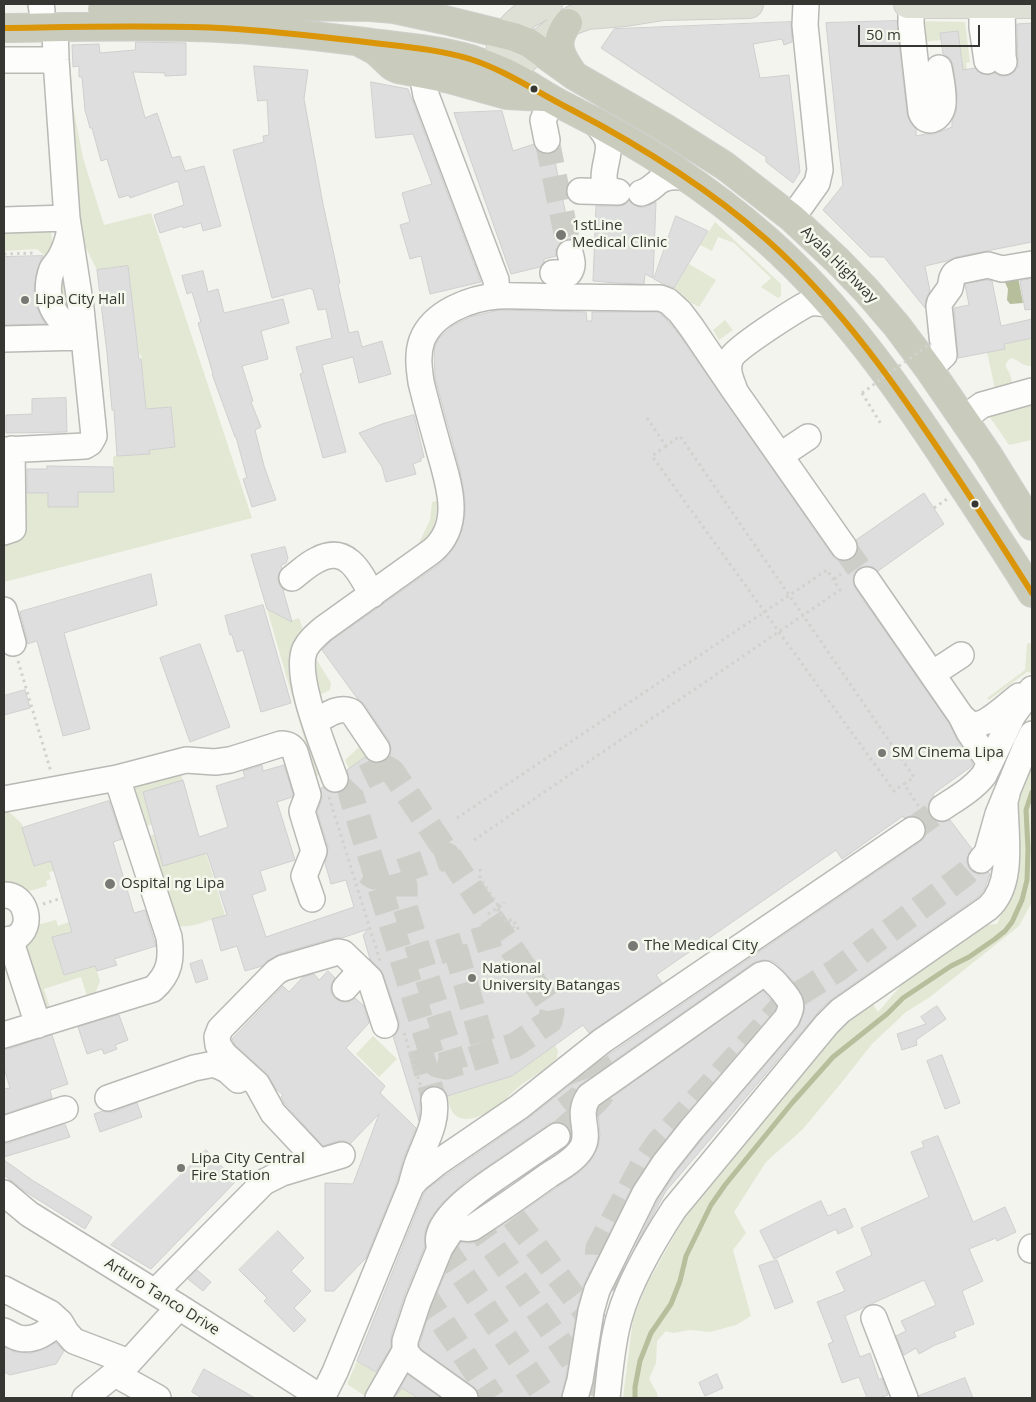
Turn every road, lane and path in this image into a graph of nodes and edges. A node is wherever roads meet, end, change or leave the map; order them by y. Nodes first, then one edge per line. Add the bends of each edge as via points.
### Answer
1 (548, 4) edge
2 (749, 4) edge
3 (806, 4) edge
4 (909, 4) edge
5 (982, 4) edge
6 (1002, 4) edge
7 (1032, 4) edge
8 (209, 5) edge
9 (657, 5) edge
10 (100, 6) edge
11 (161, 6) edge
12 (384, 6) edge
13 (418, 10) edge
14 (4, 12) edge
15 (46, 14) edge
16 (568, 23) junction
17 (4, 28) edge
18 (506, 35) junction
19 (536, 47) junction
20 (4, 60) edge
21 (56, 60) junction
22 (423, 62) junction
23 (939, 68) dead end
24 (499, 70) junction
25 (575, 76) junction
26 (552, 100) junction
27 (595, 122) junction
28 (547, 140) tunnel mouth
29 (686, 178) junction
30 (580, 191) dead end
31 (630, 193) junction
32 (792, 218) junction
33 (4, 220) edge
34 (68, 226) junction
35 (36, 253) dead end
36 (570, 253) tunnel mouth
37 (4, 254) edge
38 (790, 261) junction
39 (1032, 264) edge
40 (553, 274) dead end
41 (498, 296) junction
42 (832, 306) junction
43 (699, 329) junction
44 (76, 337) junction
45 (4, 339) edge
46 (930, 356) junction
47 (734, 390) junction
48 (1032, 391) edge
49 (647, 418) dead end
50 (964, 418) junction
51 (881, 424) dead end
52 (808, 437) dead end
53 (666, 446) junction
54 (8, 449) edge
55 (781, 455) junction
56 (1032, 526) edge
57 (4, 532) edge
58 (844, 547) tunnel mouth
59 (841, 574) dead end
60 (292, 578) dead end
61 (834, 579) junction
62 (867, 580) tunnel mouth
63 (1032, 593) edge
64 (372, 595) junction
65 (790, 595) junction
66 (4, 610) edge
67 (764, 612) junction
68 (803, 615) junction
69 (779, 632) junction
70 (13, 643) joint
71 (961, 655) dead end
72 (932, 674) junction
73 (1032, 685) edge
74 (1032, 689) edge
75 (961, 716) junction
76 (315, 722) junction
77 (1032, 734) edge
78 (377, 749) dead end
79 (1027, 755) edge
80 (990, 763) junction
81 (117, 778) junction
82 (335, 780) dead end
83 (904, 784) junction
84 (56, 789) junction
85 (1007, 794) junction
86 (4, 799) edge
87 (926, 817) junction
88 (457, 818) dead end
89 (474, 840) dead end
90 (343, 843) dead end
91 (981, 860) tunnel mouth
92 (480, 869) dead end
93 (4, 895) edge
94 (312, 899) dead end
95 (504, 903) dead end
96 (498, 907) junction
97 (506, 913) dead end
98 (488, 914) dead end
99 (502, 915) junction
100 (7, 940) edge
101 (355, 973) junction
102 (38, 1025) junction
103 (394, 1028) joint
104 (4, 1035) edge
105 (108, 1098) dead end
106 (430, 1100) junction
107 (65, 1110) dead end
108 (273, 1113) junction
109 (493, 1125) junction
110 (4, 1129) edge
111 (552, 1130) tunnel mouth
112 (411, 1186) junction
113 (4, 1193) edge
114 (454, 1200) junction
115 (472, 1228) junction
116 (440, 1240) junction
117 (4, 1289) edge
118 (155, 1292) junction
119 (179, 1308) junction
120 (874, 1318) dead end
121 (60, 1322) junction
122 (4, 1331) edge
123 (405, 1351) junction
124 (123, 1367) junction
125 (605, 1391) edge
126 (85, 1398) edge
127 (158, 1398) edge
128 (322, 1398) edge
129 (378, 1398) edge
130 (465, 1398) edge
131 (575, 1398) edge
132 (905, 1398) edge

1 - 18 main road via 524,16
2 - 9 main road
3 - 32 street via 805,25 820,170 817,183
4 - 5 main road
4 - 23 street via 921,112 931,120 942,113
5 - 6 main road
5 - 6 street via 982,23 996,62 1003,56
6 - 7 main road
8 - 11 highway
8 - 12 highway
9 - 16 main road via 587,15
10 - 11 highway
10 - 15 highway
12 - 13 highway
13 - 18 highway, Ayala Highway
13 - 22 highway via 438,22 442,29 439,42 430,49
14 - 15 highway
15 - 17 highway
15 - 21 street
15 - 22 highway via 266,31 360,42
16 - 19 main road
16 - 25 highway via 561,33 559,46
18 - 19 highway, Ayala Highway
18 - 24 main road via 499,52
19 - 24 main road via 516,67 508,71
19 - 25 highway, Ayala Highway
20 - 21 street
21 - 34 street
22 - 24 highway via 456,56
22 - 26 highway via 458,81 499,93
22 - 41 street via 426,95 496,280
24 - 26 highway
25 - 32 highway, Ayala Highway via 692,143
26 - 27 highway
26 - 28 street via 543,120
27 - 29 highway
27 - 31 street via 608,144 606,185 611,190
29 - 31 street via 664,178 648,191
29 - 38 highway via 724,204
30 - 31 street
32 - 46 highway, Ayala Highway
33 - 34 street
34 - 44 street via 81,308
35 - 37 path
36 - 40 street via 573,265 570,273
38 - 42 highway
38 - 43 street via 797,279 791,297 727,342 714,346
39 - 46 street via 1002,270 988,265 954,274 939,306 944,355
41 - 43 street via 660,298
41 - 64 street via 466,302 444,314 422,340 420,374 451,493 451,515 440,544
42 - 47 street via 808,304 732,355 729,374
42 - 63 highway via 909,405
43 - 47 street
44 - 45 street
44 - 54 street via 94,436 90,444
46 - 50 highway, Ayala Highway
46 - 51 path, bridge via 862,393
47 - 55 street
48 - 50 street via 982,405
49 - 53 path
50 - 56 highway, Ayala Highway
52 - 55 street
53 - 65 path via 680,436
53 - 67 path via 652,456
54 - 57 street via 13,529
55 - 58 street
59 - 61 path
60 - 64 street via 315,561 339,555 358,572
61 - 65 path via 827,570
61 - 68 path via 840,590
62 - 72 street
64 - 76 street via 314,636 304,650 303,680
65 - 67 path
65 - 68 path
66 - 70 street
67 - 69 path
67 - 88 path
68 - 69 path
68 - 83 path via 914,777
69 - 83 path via 894,791
69 - 89 path
70 - 84 path
71 - 72 street
72 - 75 street
73 - 75 street via 986,721 972,724
74 - 80 street via 1013,715
75 - 80 street
76 - 78 street via 346,709 352,712
76 - 82 street
77 - 79 street via 1026,746
79 - 85 street
80 - 87 street via 978,783
81 - 84 street
81 - 94 street via 186,760 215,762 282,744 292,747 308,795 302,811 314,851 304,876
81 - 102 street via 169,937 168,969 162,982 153,989
83 - 87 path
84 - 86 street
85 - 91 street via 987,853
85 - 125 street via 1006,867 996,900 860,990 827,1024 674,1209 627,1281 623,1304 611,1330
87 - 109 street
90 - 101 path
92 - 96 path via 480,878
93 - 100 street via 20,901 26,917 25,926 17,937
95 - 96 path
96 - 98 path
96 - 99 path
96 - 99 path via 506,924 509,922 514,930 518,928 512,919 507,922
97 - 99 path
100 - 102 street
101 - 103 street via 370,979
101 - 108 street via 344,953 338,952 283,968 220,1029 218,1045 257,1084
102 - 104 street
103 - 106 path
105 - 108 street via 214,1064 227,1070
106 - 109 street via 444,1127 454,1131
106 - 112 street via 431,1131
107 - 110 street
108 - 118 street via 331,1159 282,1173 264,1182
109 - 112 street via 437,1163
111 - 114 street via 477,1191
112 - 128 street
113 - 118 street, Arturo Tanco Drive via 29,1214
114 - 115 street
114 - 116 street
115 - 116 street via 453,1228
115 - 131 street via 578,1154 586,1141 584,1103 604,1085 761,975 767,975 788,998 791,1007 787,1018 691,1130 645,1193 597,1290
116 - 123 street via 405,1341
117 - 121 street via 50,1313
118 - 119 street, Arturo Tanco Drive
119 - 124 street
119 - 128 street, Arturo Tanco Drive
120 - 132 street
121 - 122 street via 30,1339 18,1338
121 - 124 street via 74,1341
123 - 129 street
123 - 130 street via 412,1360
124 - 126 street
124 - 127 street via 124,1379

